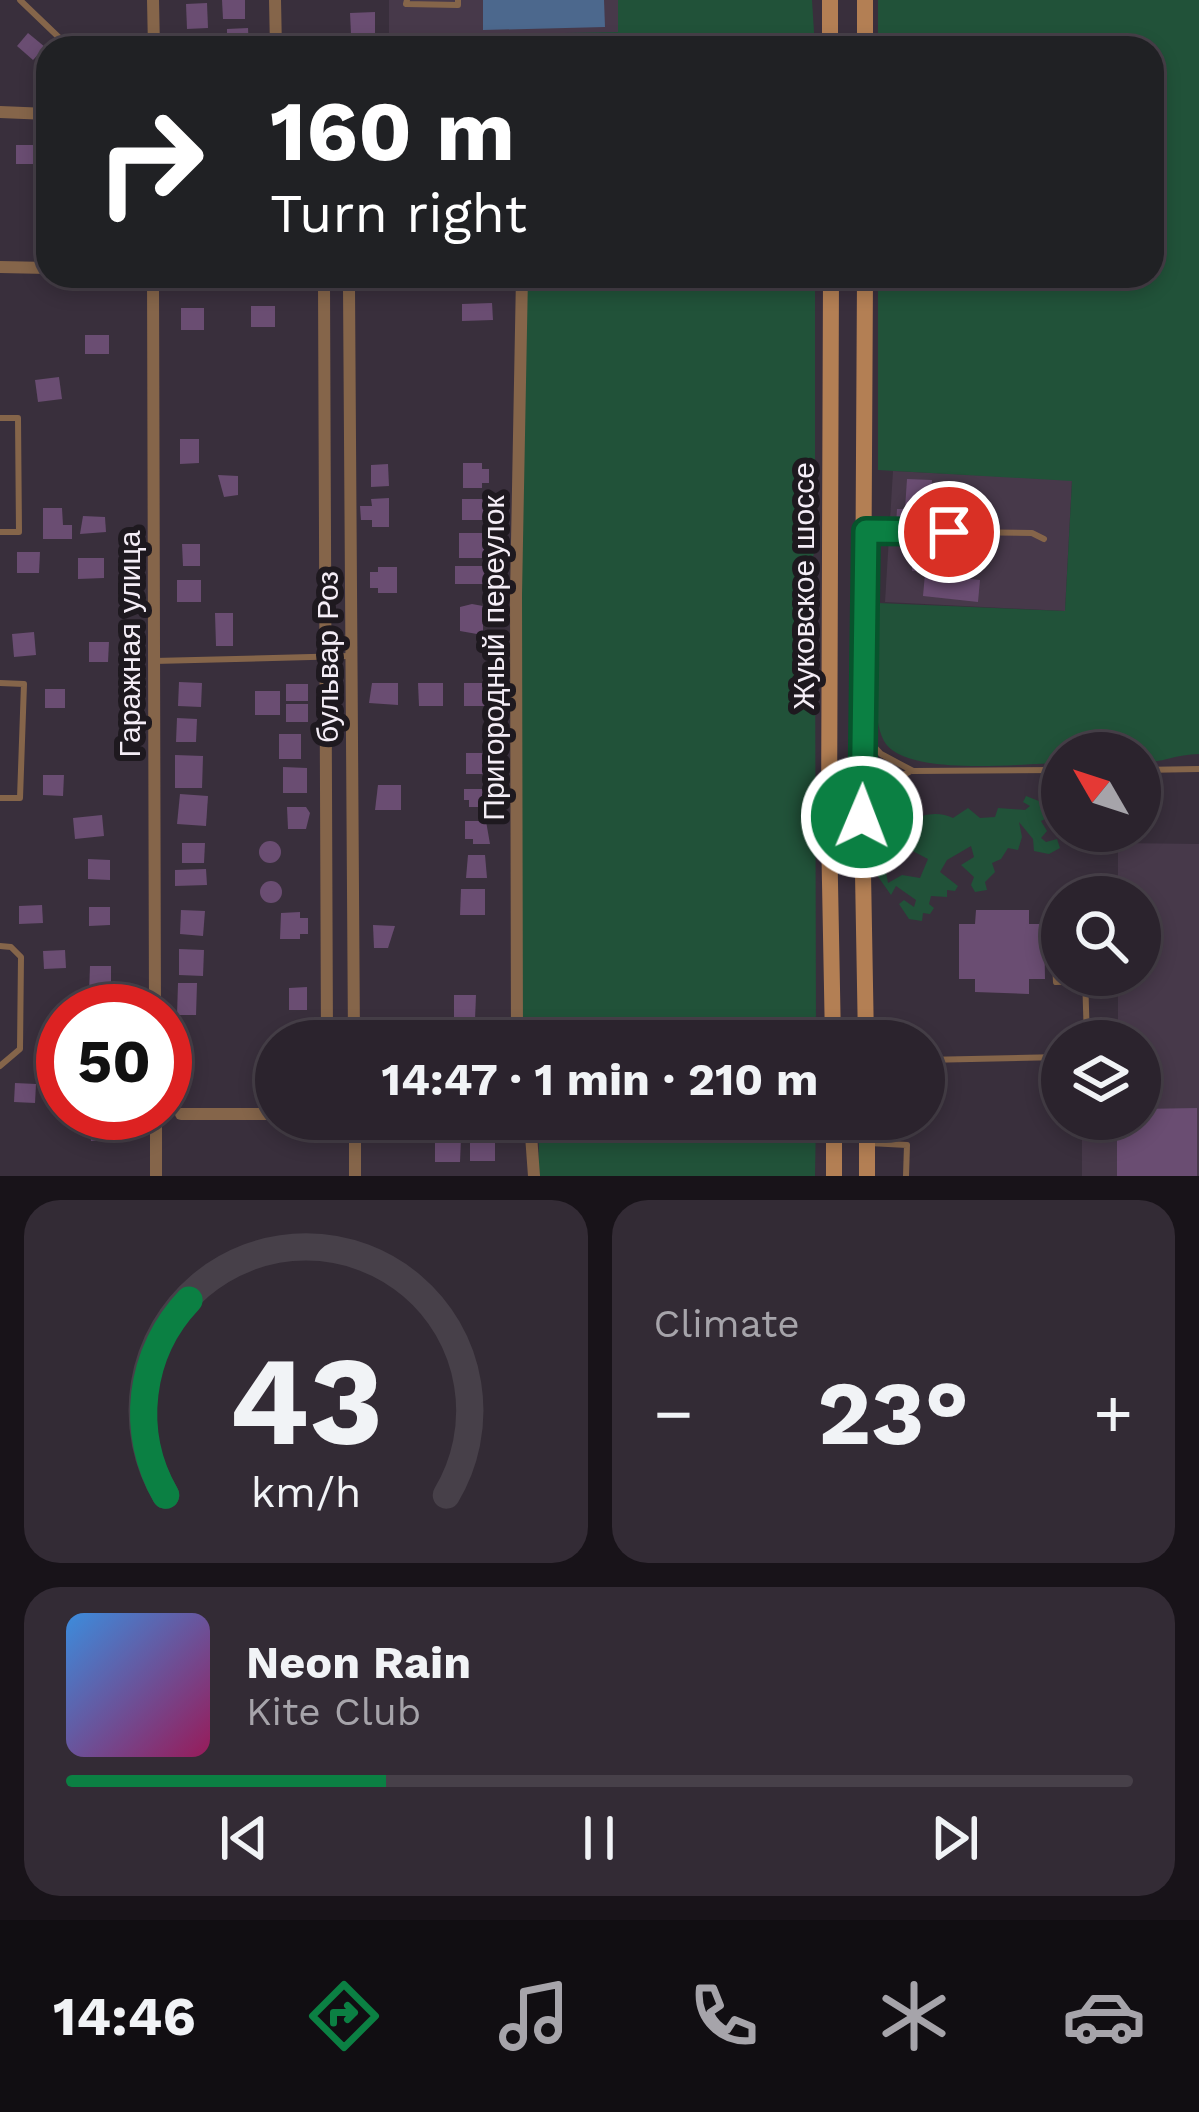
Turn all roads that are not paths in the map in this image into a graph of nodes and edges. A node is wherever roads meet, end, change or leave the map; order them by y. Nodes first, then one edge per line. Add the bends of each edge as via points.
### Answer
1 (20, 0) edge
2 (153, 0) edge
3 (275, 0) edge
4 (406, 0) edge
5 (458, 0) edge
6 (830, 0) edge
7 (865, 0) edge
8 (58, 36) edge
9 (154, 36) edge
10 (276, 36) edge
11 (830, 36) edge
12 (865, 36) edge
13 (0, 112) edge
14 (36, 114) edge
15 (0, 267) edge
16 (36, 268) edge
17 (153, 288) edge
18 (324, 288) edge
19 (349, 288) edge
20 (522, 288) edge
21 (831, 288) edge
22 (865, 288) edge
23 (0, 418) edge
24 (832, 522) junction
25 (866, 527) junction
26 (0, 532) edge
27 (1044, 539) dead end
28 (352, 656) junction
29 (328, 658) junction
30 (154, 661) junction
31 (0, 683) edge
32 (863, 731) junction
33 (1199, 769) edge
34 (913, 770) junction
35 (1041, 770) edge
36 (1161, 770) edge
37 (0, 798) edge
38 (862, 807) junction
39 (0, 946) edge
40 (155, 984) edge
41 (327, 1020) edge
42 (353, 1020) edge
43 (517, 1020) edge
44 (833, 1020) edge
45 (866, 1020) edge
46 (1041, 1057) edge
47 (945, 1060) edge
48 (0, 1066) edge
49 (192, 1114) edge
50 (255, 1114) edge
51 (155, 1140) edge
52 (355, 1140) edge
53 (531, 1140) edge
54 (834, 1140) edge
55 (867, 1143) joint
56 (156, 1176) edge
57 (355, 1176) edge
58 (534, 1176) edge
59 (834, 1176) edge
60 (867, 1176) edge
61 (906, 1176) edge

1 - 8 lane
2 - 9 street
3 - 10 street
4 - 5 lane
6 - 11 main road
7 - 12 main road
13 - 14 street
15 - 16 street
17 - 30 street, Гаражная улица
18 - 29 street
19 - 28 street, бульвар Роз
20 - 43 street, Пригородный переулок
21 - 24 main road, Жуковское шоссе
22 - 25 main road, Жуковское шоссе
23 - 26 lane via 18,418 19,532
24 - 25 lane
24 - 44 main road, Жуковское шоссе
25 - 27 lane
25 - 32 main road, Жуковское шоссе
28 - 29 lane
28 - 42 street, бульвар Роз
29 - 30 lane
29 - 41 street
30 - 40 street, Гаражная улица
31 - 37 lane via 24,684 20,798
32 - 34 lane via 881,754
32 - 38 main road, Жуковское шоссе
33 - 36 lane
34 - 35 lane
34 - 38 lane
38 - 45 main road, Жуковское шоссе
39 - 48 lane via 21,957 20,1049
46 - 47 lane
49 - 50 street
51 - 56 street
52 - 57 street
53 - 58 street
54 - 59 main road
55 - 60 main road
55 - 61 lane via 907,1145

